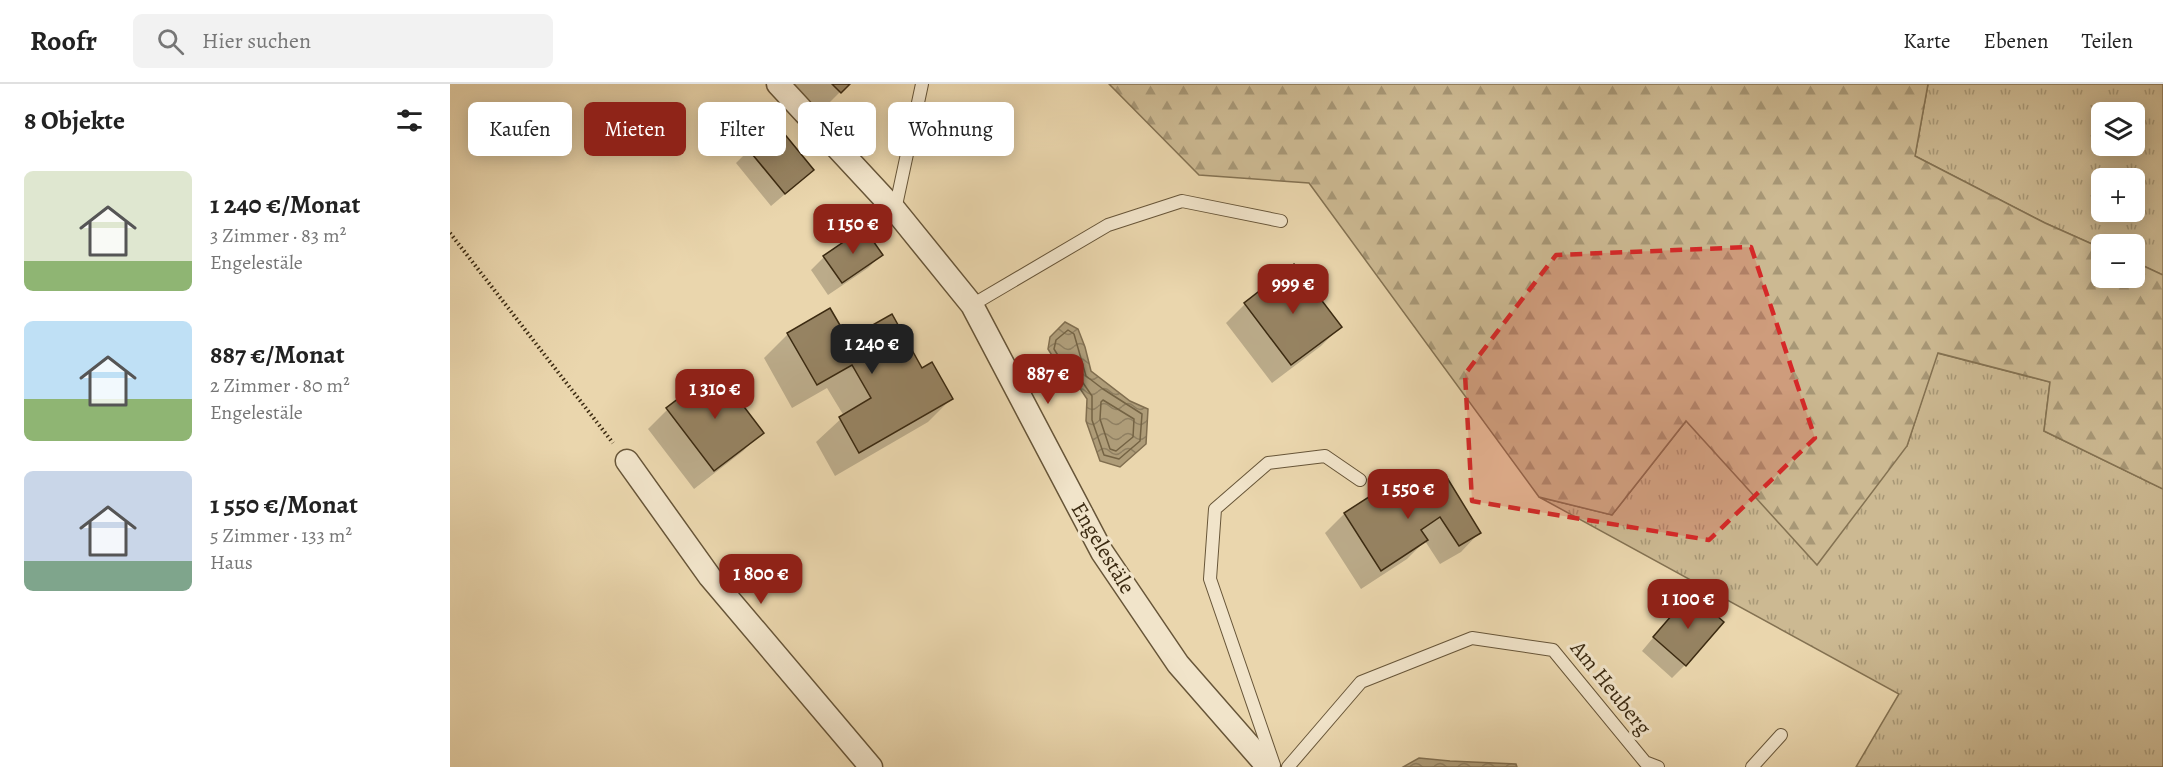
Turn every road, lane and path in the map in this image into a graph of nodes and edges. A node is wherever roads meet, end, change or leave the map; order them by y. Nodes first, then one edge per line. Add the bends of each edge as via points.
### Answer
1 (778, 84) edge
2 (922, 84) edge
3 (895, 210) junction
4 (1281, 221) dead end
5 (450, 233) edge
6 (972, 305) junction
7 (627, 461) joint
8 (1360, 480) dead end
9 (1781, 735) dead end
10 (871, 767) edge
11 (1268, 767) edge
12 (1274, 767) edge
13 (1288, 767) edge
14 (1658, 767) edge
15 (1752, 767) edge

1 - 3 street, Engelestäle
2 - 3 lane
3 - 6 street, Engelestäle
4 - 6 lane via 1182,201 1108,225
5 - 7 path
6 - 11 street, Engelestäle via 1102,552 1178,664
7 - 10 street via 710,577
8 - 12 lane via 1325,456 1268,463 1215,509 1210,579
9 - 15 lane
13 - 14 lane, Am Heuberg via 1361,682 1472,638 1552,650 1645,762

